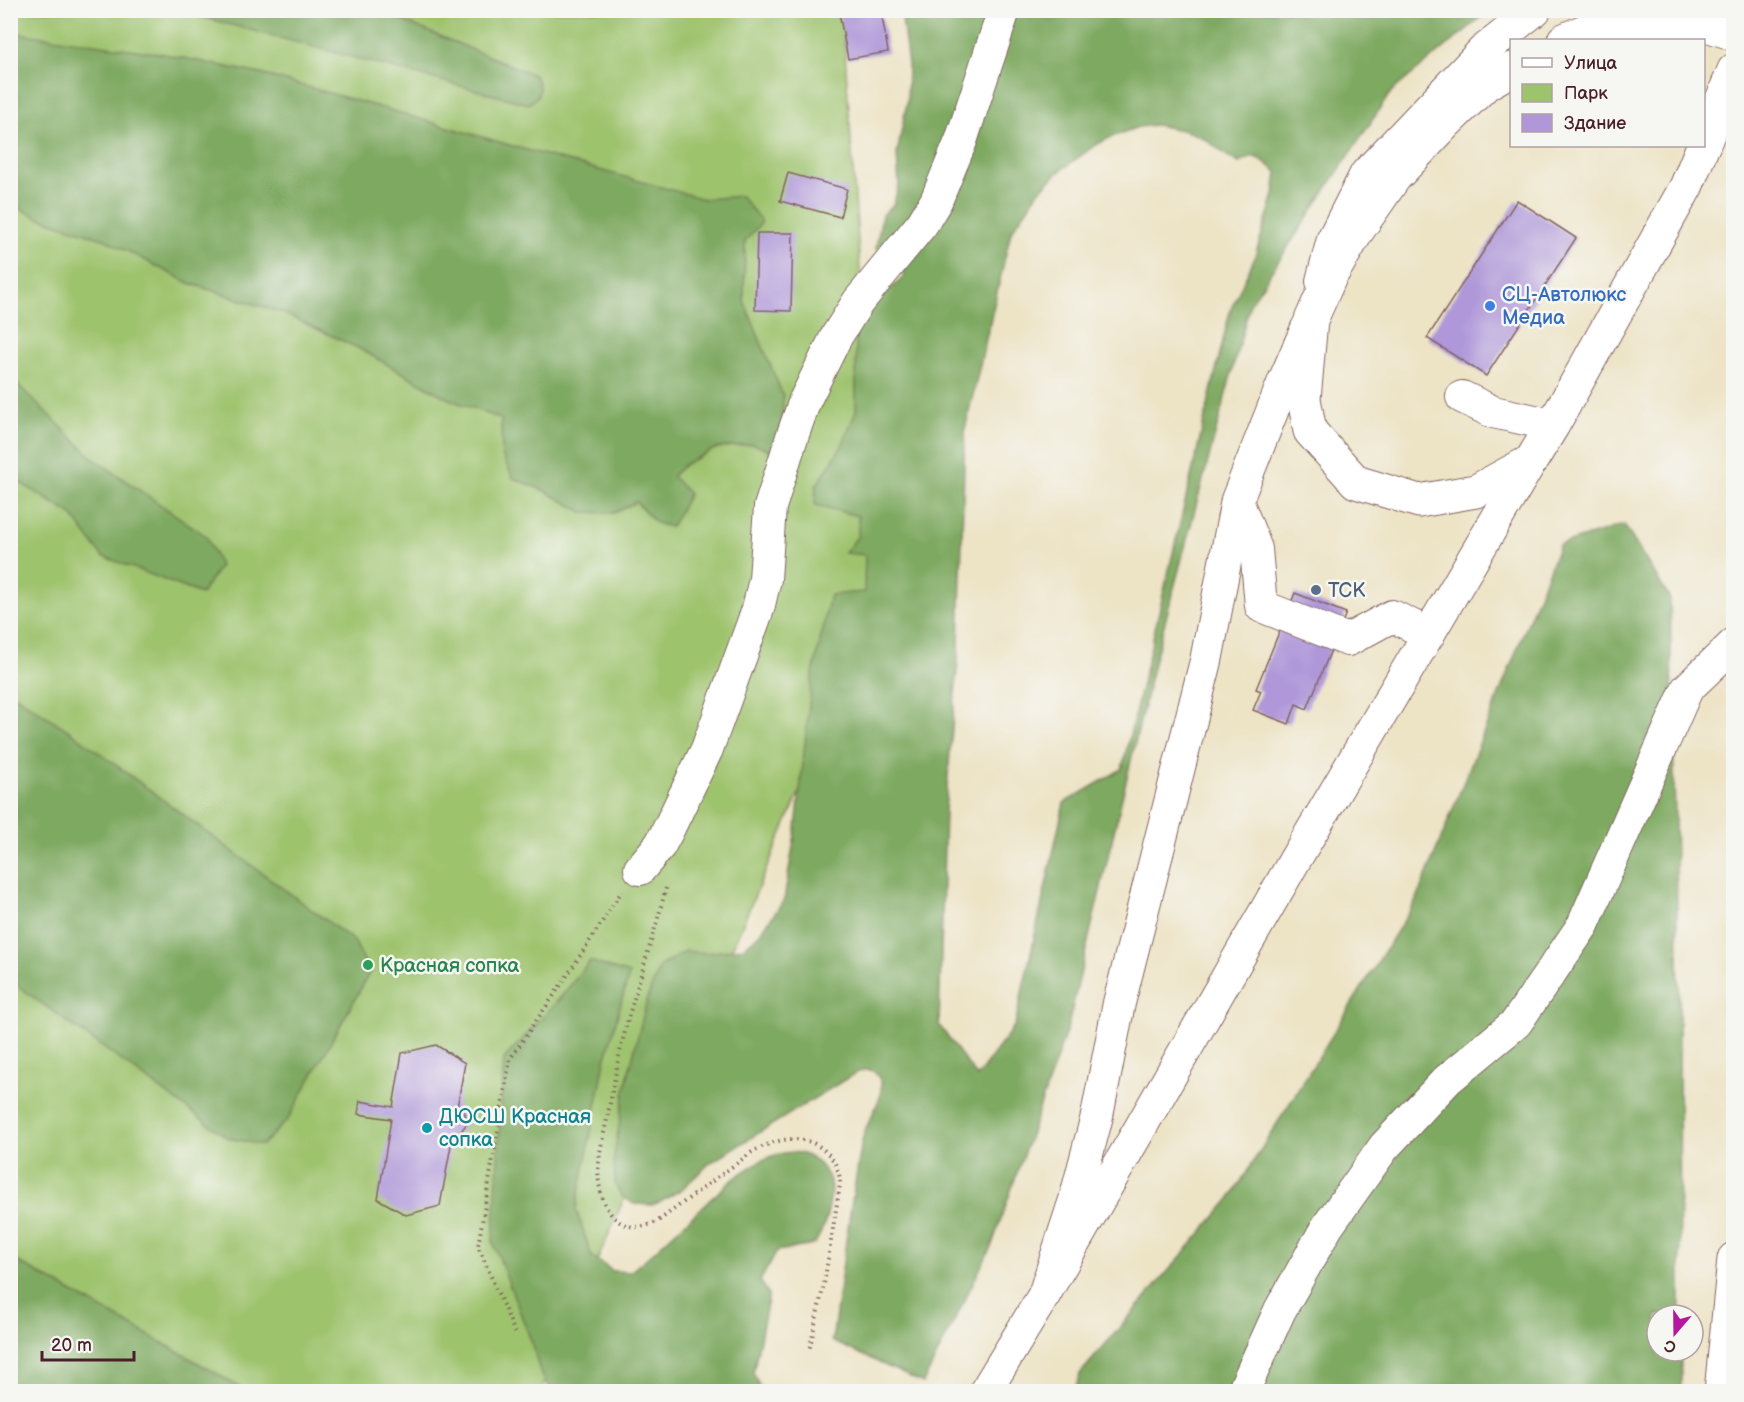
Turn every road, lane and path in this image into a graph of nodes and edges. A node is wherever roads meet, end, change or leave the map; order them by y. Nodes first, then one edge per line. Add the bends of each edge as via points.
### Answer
1 (1004, 10) edge
2 (1535, 10) edge
3 (1734, 34) edge
4 (1566, 39) edge
5 (1510, 70) edge
6 (1734, 70) edge
7 (1705, 140) edge
8 (1702, 147) edge
9 (1311, 320) junction
10 (1462, 397) dead end
11 (1553, 425) junction
12 (1531, 461) junction
13 (1237, 500) junction
14 (1429, 634) junction
15 (1734, 644) edge
16 (640, 869) junction
17 (1734, 1259) edge
18 (1044, 1295) junction
19 (515, 1333) dead end
20 (808, 1351) dead end
21 (985, 1392) edge
22 (1243, 1392) edge
23 (1720, 1392) edge

1 - 16 street via 942,189 918,229 858,302 805,400 770,507 765,579 758,609 707,749 660,845
2 - 9 street via 1483,51 1366,174 1333,239
3 - 4 main road via 1701,23 1587,30
5 - 9 main road via 1486,84 1394,178 1330,277
6 - 7 main road
8 - 11 main road via 1686,187
9 - 12 main road via 1304,399 1310,431 1356,482 1419,501 1476,491
9 - 13 street
10 - 11 street via 1493,412
11 - 12 main road
12 - 14 street
13 - 14 street via 1256,549 1261,606 1348,640 1392,616
13 - 18 street via 1206,661 1119,1003 1097,1116
14 - 18 street
15 - 22 street via 1688,689 1583,925 1515,1023 1447,1080 1384,1147 1327,1227 1280,1310
16 - 19 path via 510,1059 478,1246
16 - 20 path via 658,870 667,884 628,1018 610,1101 599,1167 605,1204 619,1222 649,1226 765,1146 794,1139 825,1151 836,1164 840,1185 824,1284
17 - 23 main road
18 - 21 street

